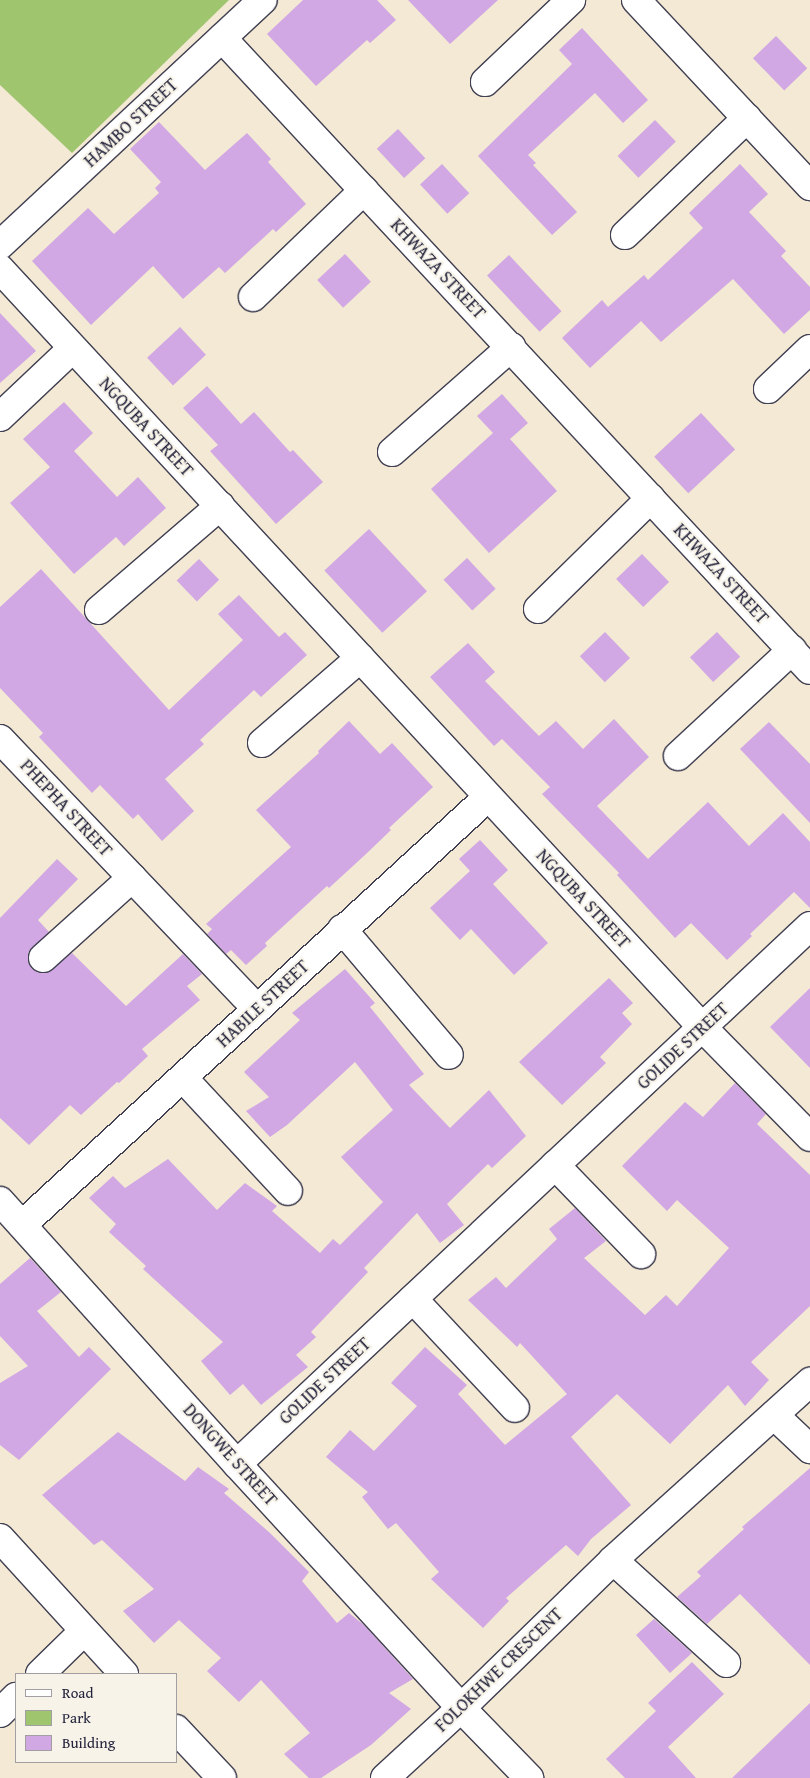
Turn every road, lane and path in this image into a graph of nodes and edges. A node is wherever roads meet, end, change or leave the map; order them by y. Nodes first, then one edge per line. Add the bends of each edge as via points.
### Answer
1 (262, 0) edge
2 (571, 0) edge
3 (636, 0) edge
4 (222, 38) junction
5 (486, 82) dead end
6 (747, 118) junction
7 (810, 186) edge
8 (364, 190) junction
9 (625, 236) dead end
10 (0, 245) edge
11 (0, 269) edge
12 (253, 297) dead end
13 (511, 347) junction
14 (73, 348) junction
15 (810, 349) edge
16 (768, 389) dead end
17 (0, 417) edge
18 (392, 452) dead end
19 (651, 498) junction
20 (220, 506) junction
21 (538, 609) dead end
22 (99, 610) dead end
23 (360, 658) junction
24 (801, 660) edge
25 (0, 739) edge
26 (262, 743) dead end
27 (678, 756) dead end
28 (488, 797) junction
29 (132, 878) junction
30 (810, 926) edge
31 (342, 929) junction
32 (43, 958) dead end
33 (257, 1009) junction
34 (702, 1027) junction
35 (449, 1054) dead end
36 (183, 1078) junction
37 (810, 1137) edge
38 (555, 1165) junction
39 (288, 1191) dead end
40 (0, 1200) edge
41 (23, 1224) junction
42 (641, 1254) dead end
43 (413, 1298) junction
44 (810, 1382) edge
45 (515, 1408) dead end
46 (774, 1416) junction
47 (810, 1449) edge
48 (237, 1464) junction
49 (0, 1538) edge
50 (613, 1560) junction
51 (83, 1632) junction
52 (726, 1663) dead end
53 (41, 1673) edge
54 (123, 1673) edge
55 (15, 1698) edge
56 (461, 1708) junction
57 (0, 1713) edge
58 (178, 1731) edge
59 (222, 1778) edge
60 (385, 1778) edge
61 (529, 1778) edge

1 - 4 street, HAMBO STREET
2 - 5 street
3 - 6 street
4 - 8 street, KHWAZA STREET
4 - 10 street, HAMBO STREET
6 - 7 street
6 - 9 street
8 - 12 street
8 - 13 street, KHWAZA STREET
11 - 14 street, NGQUBA STREET
13 - 18 street
13 - 19 street, KHWAZA STREET
14 - 17 street
14 - 20 street, NGQUBA STREET
15 - 16 street
19 - 21 street
19 - 24 street, KHWAZA STREET
20 - 22 street
20 - 23 street, NGQUBA STREET
23 - 26 street
23 - 28 street, NGQUBA STREET
24 - 27 street, KHWAZA STREET
25 - 29 street, PHEPHA STREET
28 - 31 street, HABILE STREET
28 - 34 street, NGQUBA STREET
29 - 32 street
29 - 33 street, PHEPHA STREET
30 - 34 street, GOLIDE STREET
31 - 33 street, HABILE STREET
31 - 35 street
33 - 36 street, HABILE STREET
34 - 37 street, NGQUBA STREET
34 - 38 street, GOLIDE STREET
36 - 39 street
36 - 41 street, HABILE STREET
38 - 42 street
38 - 43 street, GOLIDE STREET
40 - 41 street, DONGWE STREET
41 - 48 street, DONGWE STREET
43 - 45 street
43 - 48 street, GOLIDE STREET
44 - 46 street, FOLOKHWE CRESCENT
46 - 47 street
46 - 50 street, FOLOKHWE CRESCENT
48 - 56 street, DONGWE STREET
49 - 51 street
50 - 52 street
50 - 56 street, FOLOKHWE CRESCENT
51 - 53 street
51 - 54 street
55 - 57 street
56 - 60 street, FOLOKHWE CRESCENT
56 - 61 street, DONGWE STREET
58 - 59 street

